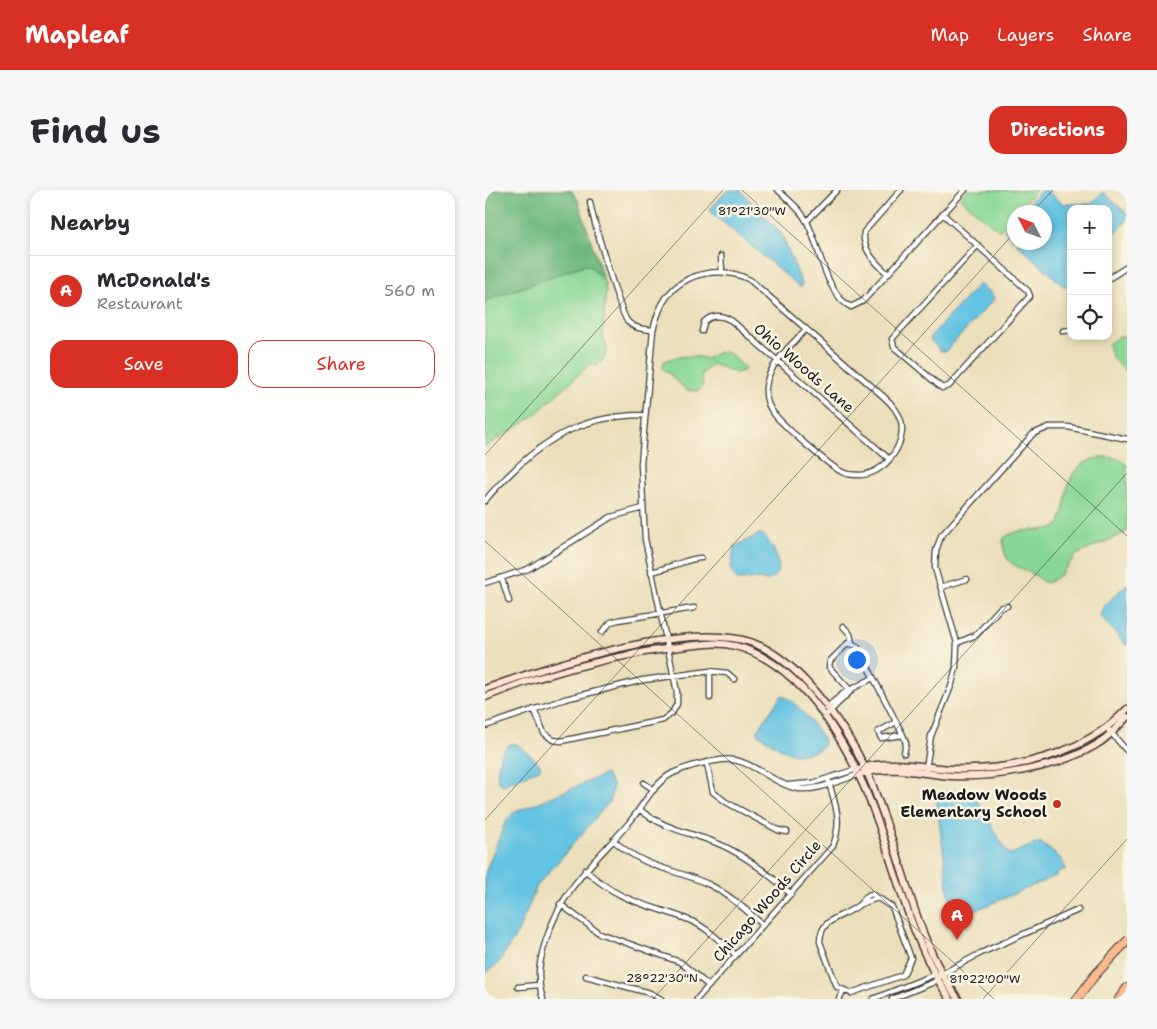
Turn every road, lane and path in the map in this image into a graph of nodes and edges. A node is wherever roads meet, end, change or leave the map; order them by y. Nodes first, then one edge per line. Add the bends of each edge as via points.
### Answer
1 (778, 190) edge
2 (837, 190) edge
3 (901, 190) edge
4 (965, 190) edge
5 (590, 202) dead end
6 (943, 214) junction
7 (807, 222) junction
8 (977, 245) junction
9 (721, 256) dead end
10 (1127, 266) edge
11 (722, 272) junction
12 (888, 274) junction
13 (1112, 276) edge
14 (806, 328) junction
15 (653, 330) junction
16 (1067, 330) edge
17 (702, 331) dead end
18 (1063, 331) dead end
19 (778, 361) junction
20 (645, 415) junction
21 (1127, 439) edge
22 (889, 459) junction
23 (485, 501) edge
24 (643, 508) junction
25 (701, 558) dead end
26 (651, 572) junction
27 (502, 579) junction
28 (967, 579) dead end
29 (485, 583) edge
30 (941, 587) junction
31 (509, 601) dead end
32 (1007, 606) dead end
33 (694, 608) dead end
34 (660, 614) junction
35 (843, 626) dead end
36 (602, 632) dead end
37 (667, 641) junction
38 (853, 643) junction
39 (957, 643) junction
40 (669, 649) junction
41 (710, 671) junction
42 (674, 675) junction
43 (873, 678) junction
44 (734, 679) dead end
45 (485, 688) edge
46 (851, 691) junction
47 (485, 697) edge
48 (710, 698) dead end
49 (534, 709) junction
50 (1127, 709) edge
51 (829, 710) junction
52 (823, 714) junction
53 (1127, 717) edge
54 (896, 722) junction
55 (485, 726) edge
56 (1110, 728) junction
57 (903, 735) junction
58 (1127, 750) edge
59 (904, 753) dead end
60 (707, 764) junction
61 (926, 770) junction
62 (862, 771) junction
63 (828, 781) junction
64 (644, 782) dead end
65 (654, 790) junction
66 (639, 809) junction
67 (787, 832) dead end
68 (613, 840) junction
69 (585, 870) junction
70 (791, 894) junction
71 (560, 904) junction
72 (1078, 910) dead end
73 (763, 925) junction
74 (1127, 941) edge
75 (736, 955) junction
76 (586, 976) dead end
77 (938, 976) junction
78 (538, 985) junction
79 (709, 986) junction
80 (905, 986) junction
81 (518, 987) dead end
82 (1127, 988) edge
83 (843, 991) junction
84 (907, 993) junction
85 (543, 999) edge
86 (661, 999) edge
87 (697, 999) edge
88 (839, 999) edge
89 (874, 999) edge
90 (891, 999) edge
91 (950, 999) edge
92 (958, 999) edge
93 (1077, 999) edge
94 (1119, 999) edge

1 - 7 street
2 - 7 street
3 - 12 street via 868,226 864,236 871,258
4 - 6 street
5 - 15 street via 622,315 636,328
6 - 8 street
6 - 12 street
7 - 12 street via 834,290 845,304 857,306
8 - 8 street via 1030,296 949,386 942,388 894,347 892,339
9 - 11 street
10 - 13 street
11 - 14 street via 738,273 751,280
11 - 15 street via 706,272 679,285 666,297
14 - 19 street
14 - 22 street via 897,410 901,436 899,446
15 - 20 street
16 - 18 street
17 - 19 street, Ohio Woods Lane via 707,319 723,317
19 - 22 street, Ohio Woods Lane
19 - 22 street via 767,378 765,394 770,408 783,422 843,472 870,474
20 - 23 street via 603,418 558,435 533,451
20 - 24 street via 641,464
21 - 30 street via 1068,426 1049,427 1033,434 941,536 935,568
24 - 26 street
24 - 27 street via 611,516 528,569
25 - 26 street via 695,557
26 - 34 street
27 - 29 street
27 - 31 street
28 - 30 street
30 - 39 street
32 - 39 street via 1000,608 976,635
33 - 34 street
34 - 36 street via 611,622
34 - 37 street
35 - 38 street
37 - 40 street
37 - 45 street via 573,660
37 - 51 street via 713,636 755,644 788,665
38 - 43 street
38 - 46 street via 848,643 830,660 829,667
39 - 61 street via 952,684 931,736
40 - 42 street
40 - 47 street via 573,668
40 - 52 street via 711,643 751,651 783,671
41 - 42 street
41 - 44 street via 727,673
41 - 48 street
42 - 49 street via 593,691
42 - 49 street via 677,704 663,720 561,741 553,740 544,733
43 - 46 street
43 - 54 street
46 - 51 street
49 - 55 street
50 - 56 street
51 - 52 street
51 - 62 street
52 - 62 street
53 - 56 street
54 - 57 street
54 - 57 street via 878,732 881,738
56 - 58 street
56 - 61 street via 1096,745 1030,768 975,776
57 - 59 street via 906,743
60 - 63 street via 721,760 741,762 785,785 805,789
60 - 65 street via 673,774
60 - 67 street via 713,792 726,802
61 - 62 street
62 - 63 street
62 - 77 street
63 - 70 street, Chicago Woods Circle via 837,809 839,830 833,846
64 - 65 street
65 - 66 street
66 - 68 street
66 - 70 street via 663,826 735,852
68 - 69 street
68 - 73 street via 639,860 710,885 726,894
69 - 71 street
69 - 75 street via 609,890 631,901 691,920
70 - 73 street, Chicago Woods Circle
71 - 78 street via 541,956
71 - 79 street via 599,933 680,962
72 - 77 street
73 - 75 street, Chicago Woods Circle
74 - 93 highway
75 - 79 street, Chicago Woods Circle
76 - 86 street via 650,993
77 - 80 street
77 - 84 street
77 - 91 street
77 - 92 street
78 - 81 street
78 - 85 street
79 - 87 street, Chicago Woods Circle
80 - 84 street
80 - 89 street
82 - 94 highway
83 - 83 street via 837,987 820,942 822,928 872,894 892,907 911,958 903,975 851,993
83 - 88 street
84 - 90 street

